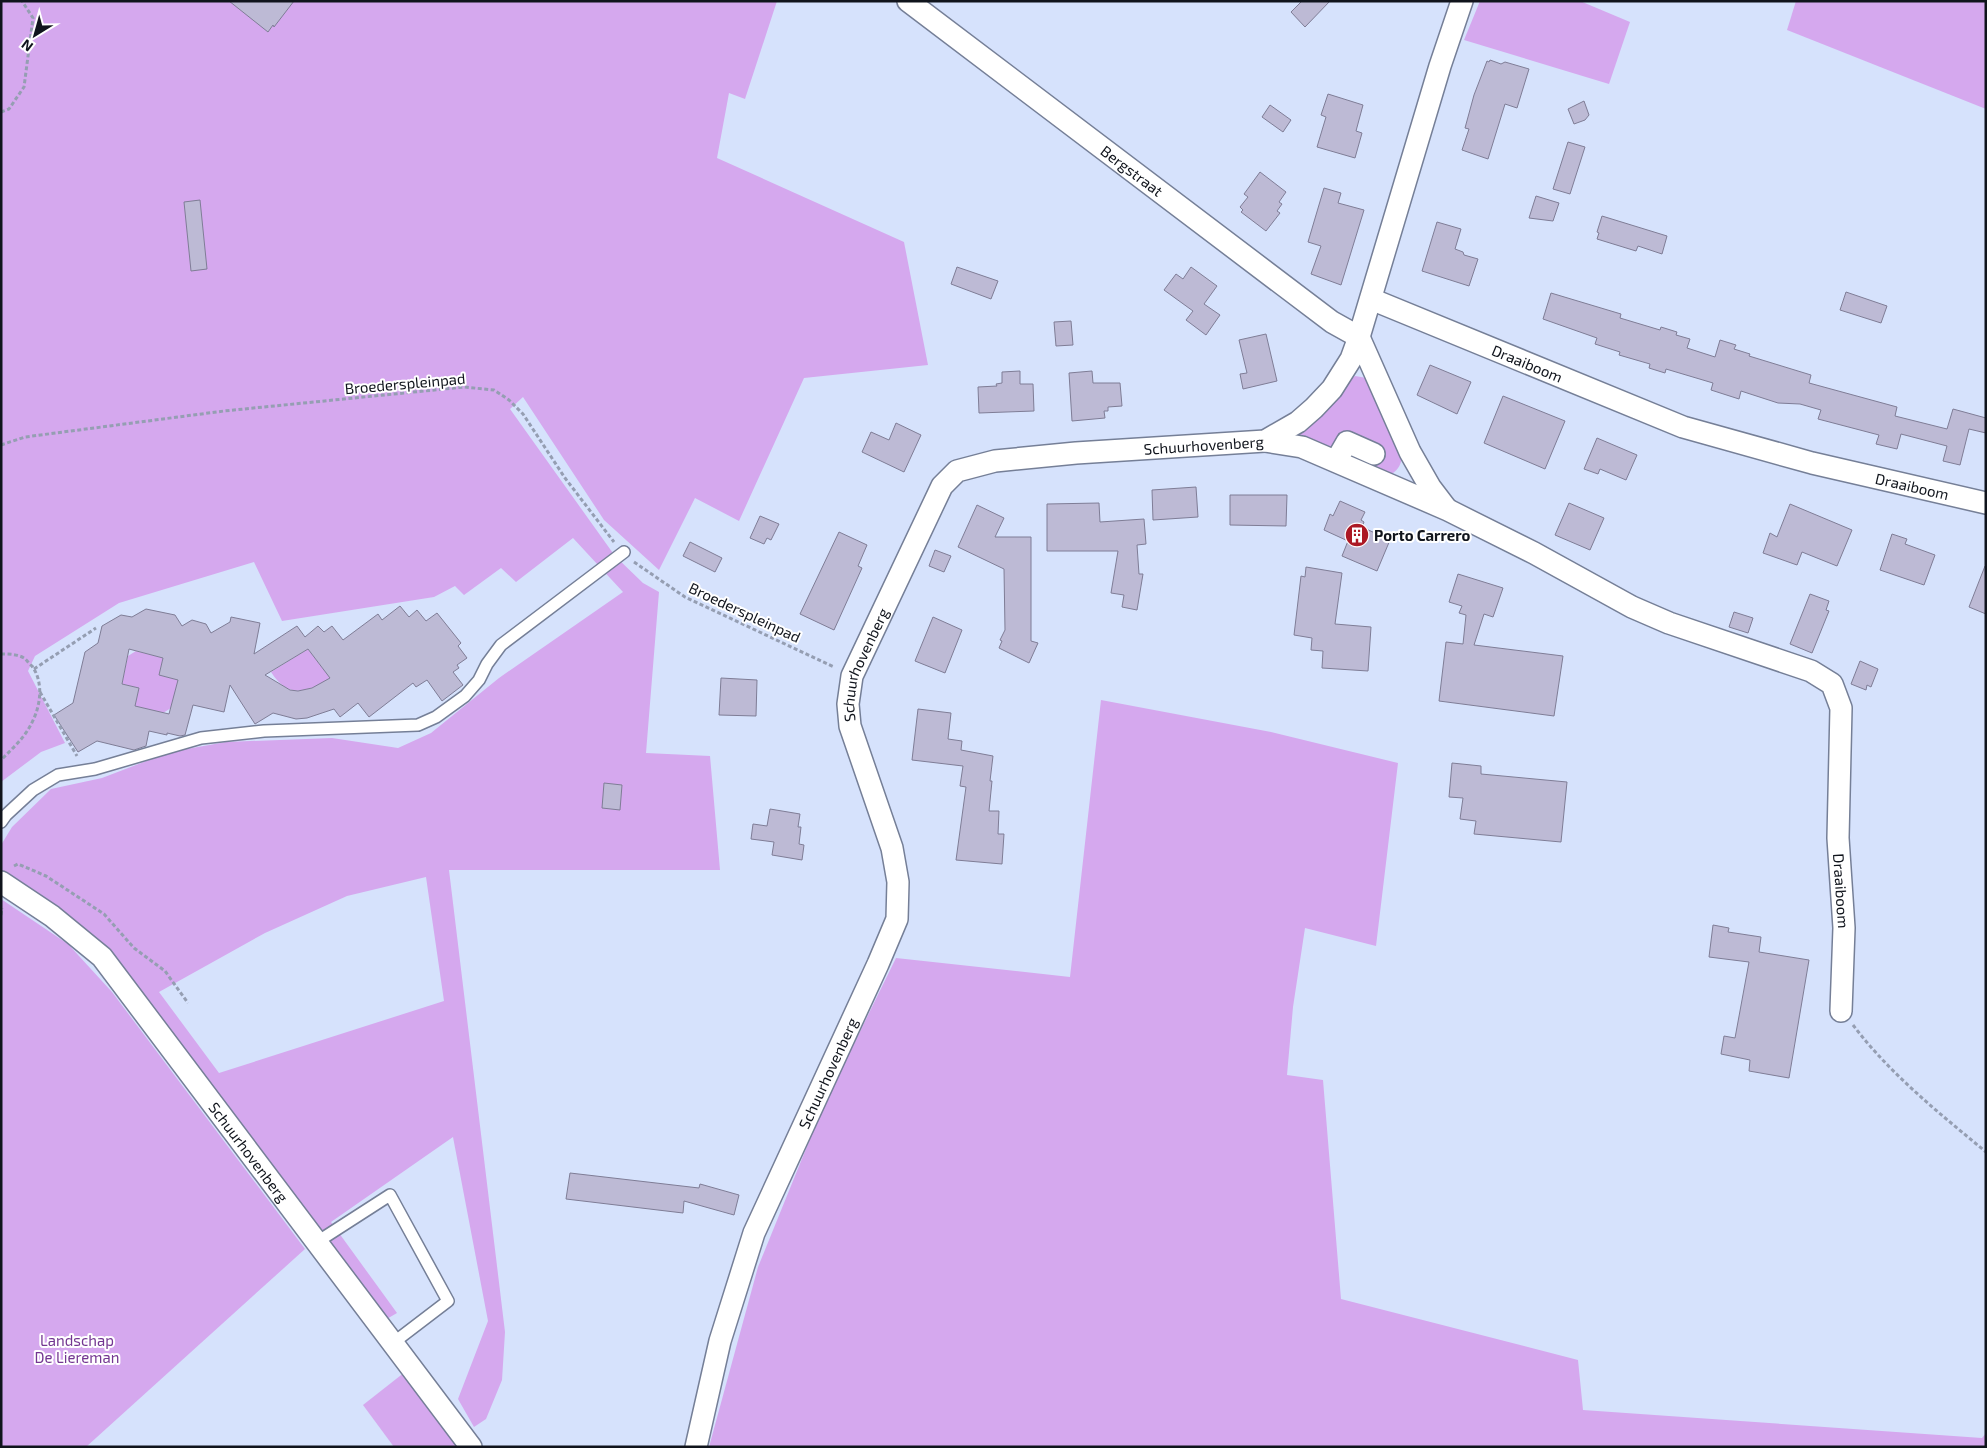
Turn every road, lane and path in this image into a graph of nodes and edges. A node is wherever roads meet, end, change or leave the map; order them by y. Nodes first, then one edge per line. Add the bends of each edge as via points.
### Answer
1 (22, 1) edge
2 (908, 1) edge
3 (1462, 1) edge
4 (1, 112) edge
5 (1371, 299) junction
6 (1359, 337) junction
7 (1265, 441) junction
8 (1, 445) edge
9 (1374, 454) dead end
10 (1336, 461) junction
11 (1986, 503) edge
12 (1448, 510) junction
13 (624, 552) junction
14 (96, 628) dead end
15 (1, 654) edge
16 (34, 669) junction
17 (852, 676) junction
18 (40, 692) junction
19 (1, 760) edge
20 (85, 770) junction
21 (1, 822) edge
22 (5, 875) edge
23 (188, 1004) dead end
24 (1841, 1011) joint
25 (1986, 1152) edge
26 (317, 1242) junction
27 (393, 1343) junction
28 (471, 1447) edge
29 (696, 1447) edge

1 - 4 path via 33,18 24,87 9,110
2 - 6 street, Bergstraat via 1324,316
3 - 5 street
5 - 6 street, Schuurhovenberg
5 - 11 street, Draaiboom via 1683,428 1812,463
6 - 7 street, Schuurhovenberg via 1351,359 1332,389 1303,418
6 - 12 street, Draaiboom via 1410,452
7 - 10 street, Draaiboom via 1302,448
7 - 17 street, Schuurhovenberg via 995,461 957,471 942,486
8 - 13 path, Broederspleinpad via 25,437 224,411 464,387 494,390 523,414 570,486 605,533
9 - 10 street via 1347,442
10 - 12 street, Draaiboom
12 - 24 street, Draaiboom via 1632,607 1669,623 1811,670 1832,684 1841,708 1838,838 1844,928
13 - 17 path, Broederspleinpad via 636,564 685,597
13 - 20 lane via 501,645 480,680 465,696 436,717 418,725 264,731 201,738 95,770
14 - 16 path
15 - 16 path via 25,658
16 - 18 path
17 - 29 street, Schuurhovenberg via 848,704 850,726 892,848 898,882 896,918 754,1233 720,1341
18 - 19 path via 30,728
18 - 20 path
20 - 21 lane via 58,775 33,790
22 - 23 path via 18,864 46,876 104,914 134,948 165,971
22 - 26 street, Schuurhovenberg via 102,957
24 - 25 path via 1872,1050 1939,1114
26 - 27 street, Schuurhovenberg
26 - 27 lane via 390,1195 448,1301
27 - 28 street, Schuurhovenberg

